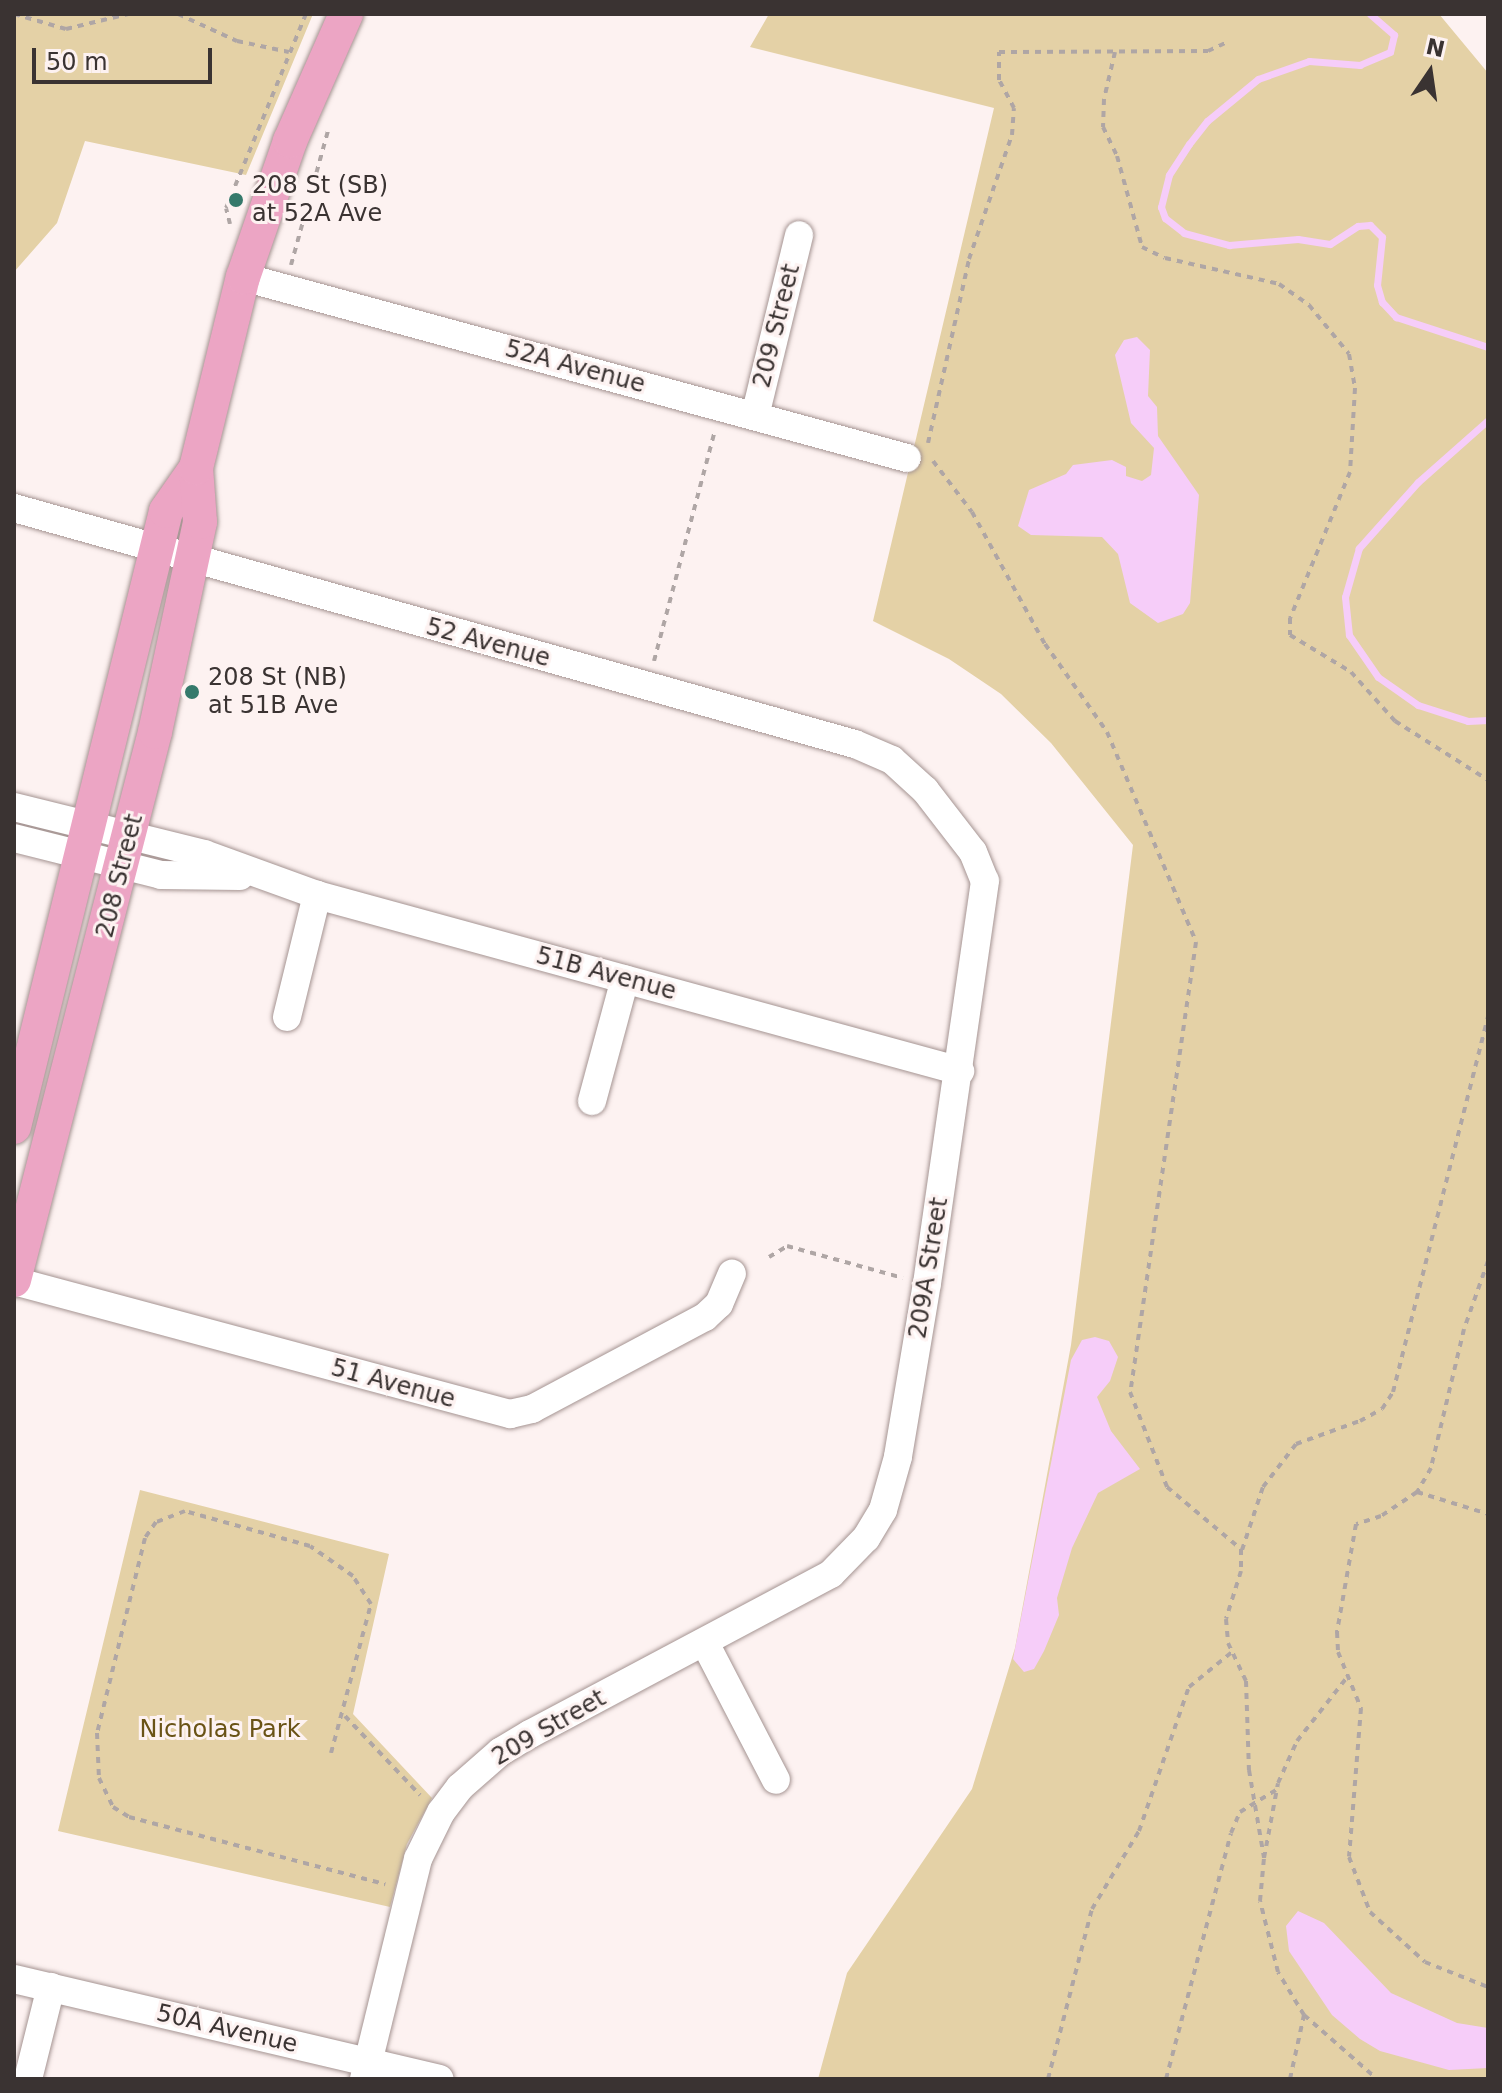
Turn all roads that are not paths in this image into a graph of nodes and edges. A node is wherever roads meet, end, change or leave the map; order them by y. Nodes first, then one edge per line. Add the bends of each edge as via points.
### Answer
1 (346, 14) edge
2 (799, 235) dead end
3 (243, 277) junction
4 (755, 416) junction
5 (919, 458) road end
6 (196, 468) junction
7 (14, 508) edge
8 (156, 549) junction
9 (192, 560) junction
10 (14, 807) edge
11 (943, 811) joint
12 (14, 838) edge
13 (86, 841) junction
14 (126, 851) junction
15 (317, 895) junction
16 (625, 979) junction
17 (287, 1017) dead end
18 (960, 1071) junction
19 (592, 1101) dead end
20 (14, 1127) edge
21 (732, 1274) dead end
22 (14, 1280) edge
23 (705, 1643) junction
24 (776, 1780) dead end
25 (14, 1979) edge
26 (51, 1987) junction
27 (366, 2071) edge
28 (28, 2079) edge
29 (439, 2079) edge

1 - 3 main road, 208 Street via 290,141
2 - 4 street, 209 Street
3 - 4 street, 52A Avenue
3 - 6 main road, 208 Street
4 - 5 street, 52A Avenue
6 - 8 main road, 208 Street via 166,511
6 - 9 main road, 208 Street via 200,522
7 - 8 street, 52 Avenue
8 - 9 street, 52 Avenue
8 - 13 main road, 208 Street
9 - 11 street, 52 Avenue via 874,752 909,773
9 - 14 main road, 208 Street
10 - 13 street, 51B Avenue
11 - 18 street, 209A Street via 973,852 985,881
12 - 13 street, 51B Avenue
13 - 14 street, 51B Avenue
13 - 20 main road, 208 Street
14 - 15 street, 51B Avenue via 161,875 253,876
14 - 22 main road, 208 Street
15 - 16 street, 51B Avenue
15 - 17 street
16 - 18 street, 51B Avenue
16 - 19 street
18 - 23 street, 209A Street via 898,1457 883,1510 866,1538 831,1574
21 - 22 street, 51 Avenue via 719,1304 705,1317 532,1409 510,1414
23 - 24 street
23 - 27 street, 209 Street via 530,1734 460,1787 418,1859
25 - 26 street, 50A Avenue
26 - 27 street, 50A Avenue
26 - 28 street
27 - 29 street, 50A Avenue

